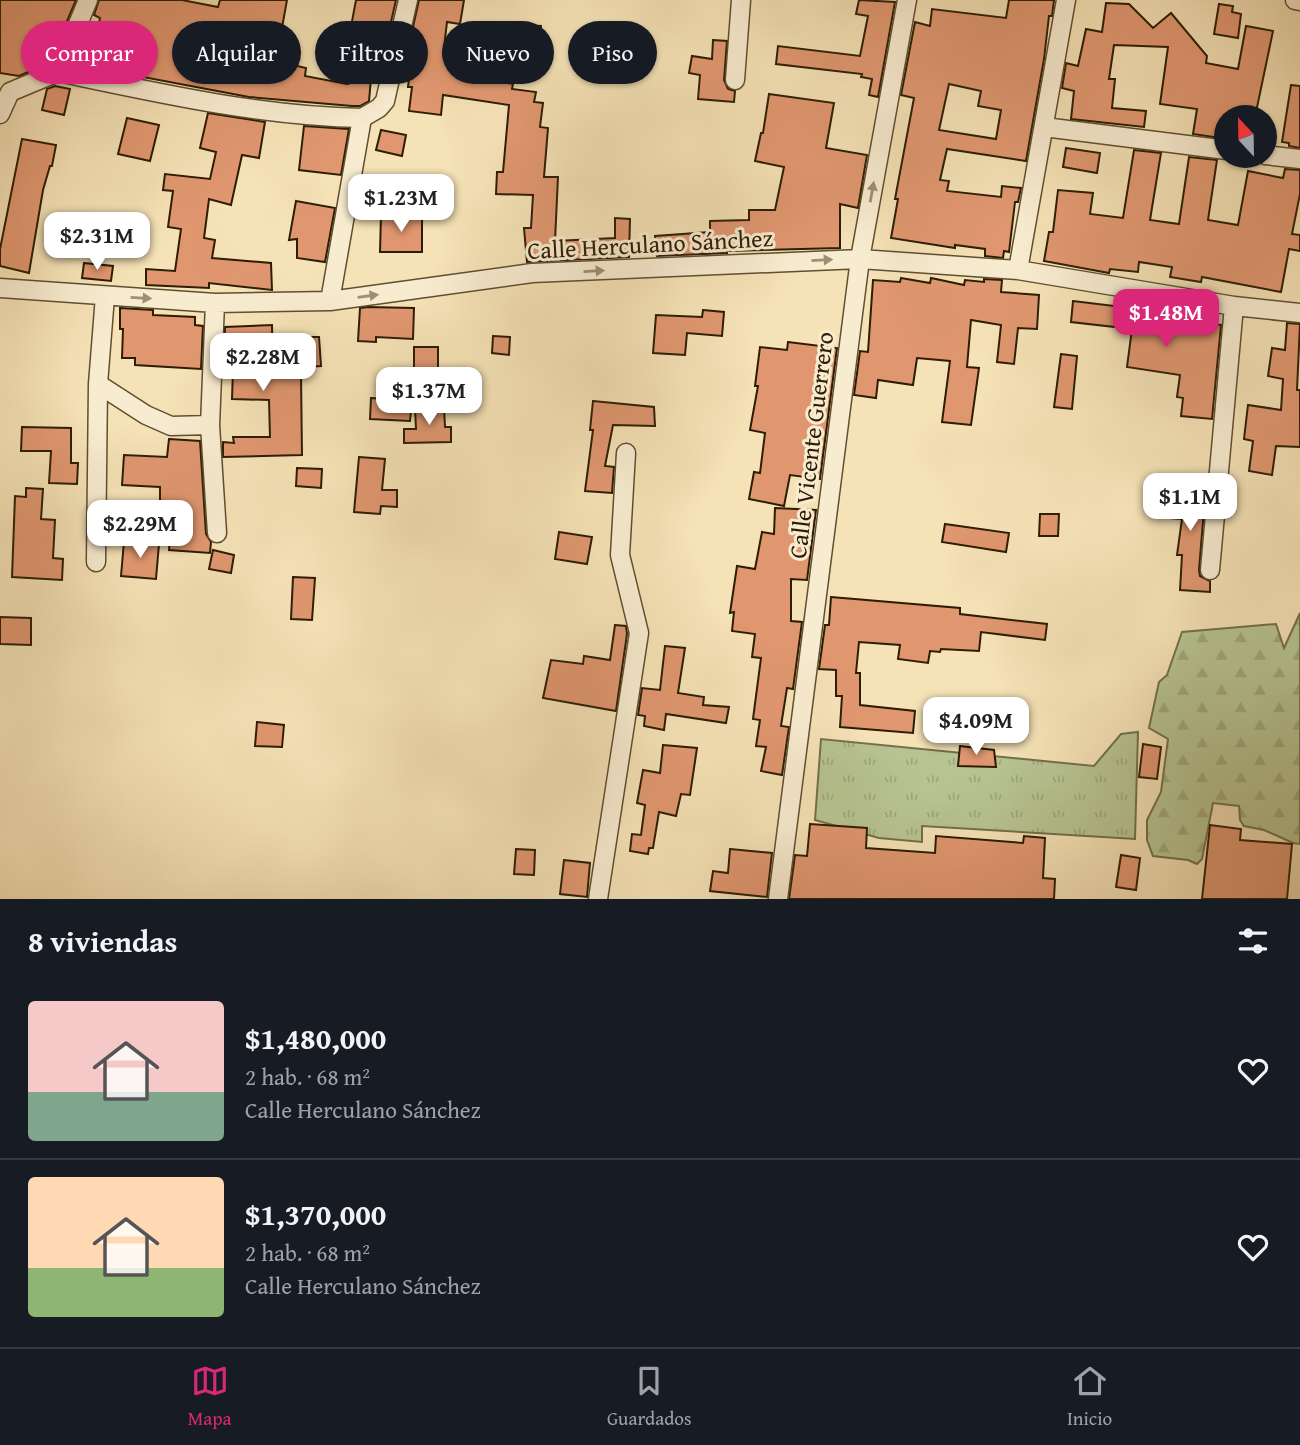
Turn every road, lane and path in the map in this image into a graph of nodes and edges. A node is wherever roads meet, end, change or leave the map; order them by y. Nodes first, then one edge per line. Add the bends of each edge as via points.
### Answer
1 (88, 0) edge
2 (408, 0) edge
3 (741, 0) edge
4 (906, 0) edge
5 (1066, 0) edge
6 (79, 21) edge
7 (735, 80) dead end
8 (29, 84) edge
9 (116, 84) edge
10 (0, 114) edge
11 (362, 118) junction
12 (1044, 127) junction
13 (1214, 148) edge
14 (1278, 156) edge
15 (1300, 159) edge
16 (860, 259) junction
17 (1018, 270) junction
18 (0, 288) edge
19 (105, 296) junction
20 (330, 301) junction
21 (215, 303) junction
22 (1234, 306) junction
23 (1300, 313) edge
24 (98, 384) junction
25 (210, 425) junction
26 (626, 453) dead end
27 (218, 533) dead end
28 (96, 562) dead end
29 (1210, 569) dead end
30 (598, 899) edge
31 (778, 899) edge

1 - 6 street
2 - 11 street via 385,101
3 - 7 street
16 -> 4 street, Calle Vicente Guerrero
5 - 12 street
8 - 10 street via 10,92
9 - 11 street via 218,105
11 - 20 street
12 - 13 street
12 - 17 street
14 - 15 street
16 - 17 street, Calle Herculano Sánchez
20 -> 16 street, Calle Herculano Sánchez via 532,273
16 - 31 street, Calle Vicente Guerrero
17 - 22 street, Calle Herculano Sánchez
18 - 19 street, Calle Herculano Sánchez
19 -> 21 street, Calle Herculano Sánchez
19 - 24 street
20 - 21 street, Calle Herculano Sánchez
21 - 25 street
22 - 23 street, Calle Herculano Sánchez
22 - 29 street
24 - 25 street via 171,426
24 - 28 street
25 - 27 street
26 - 30 street via 620,555 639,633

